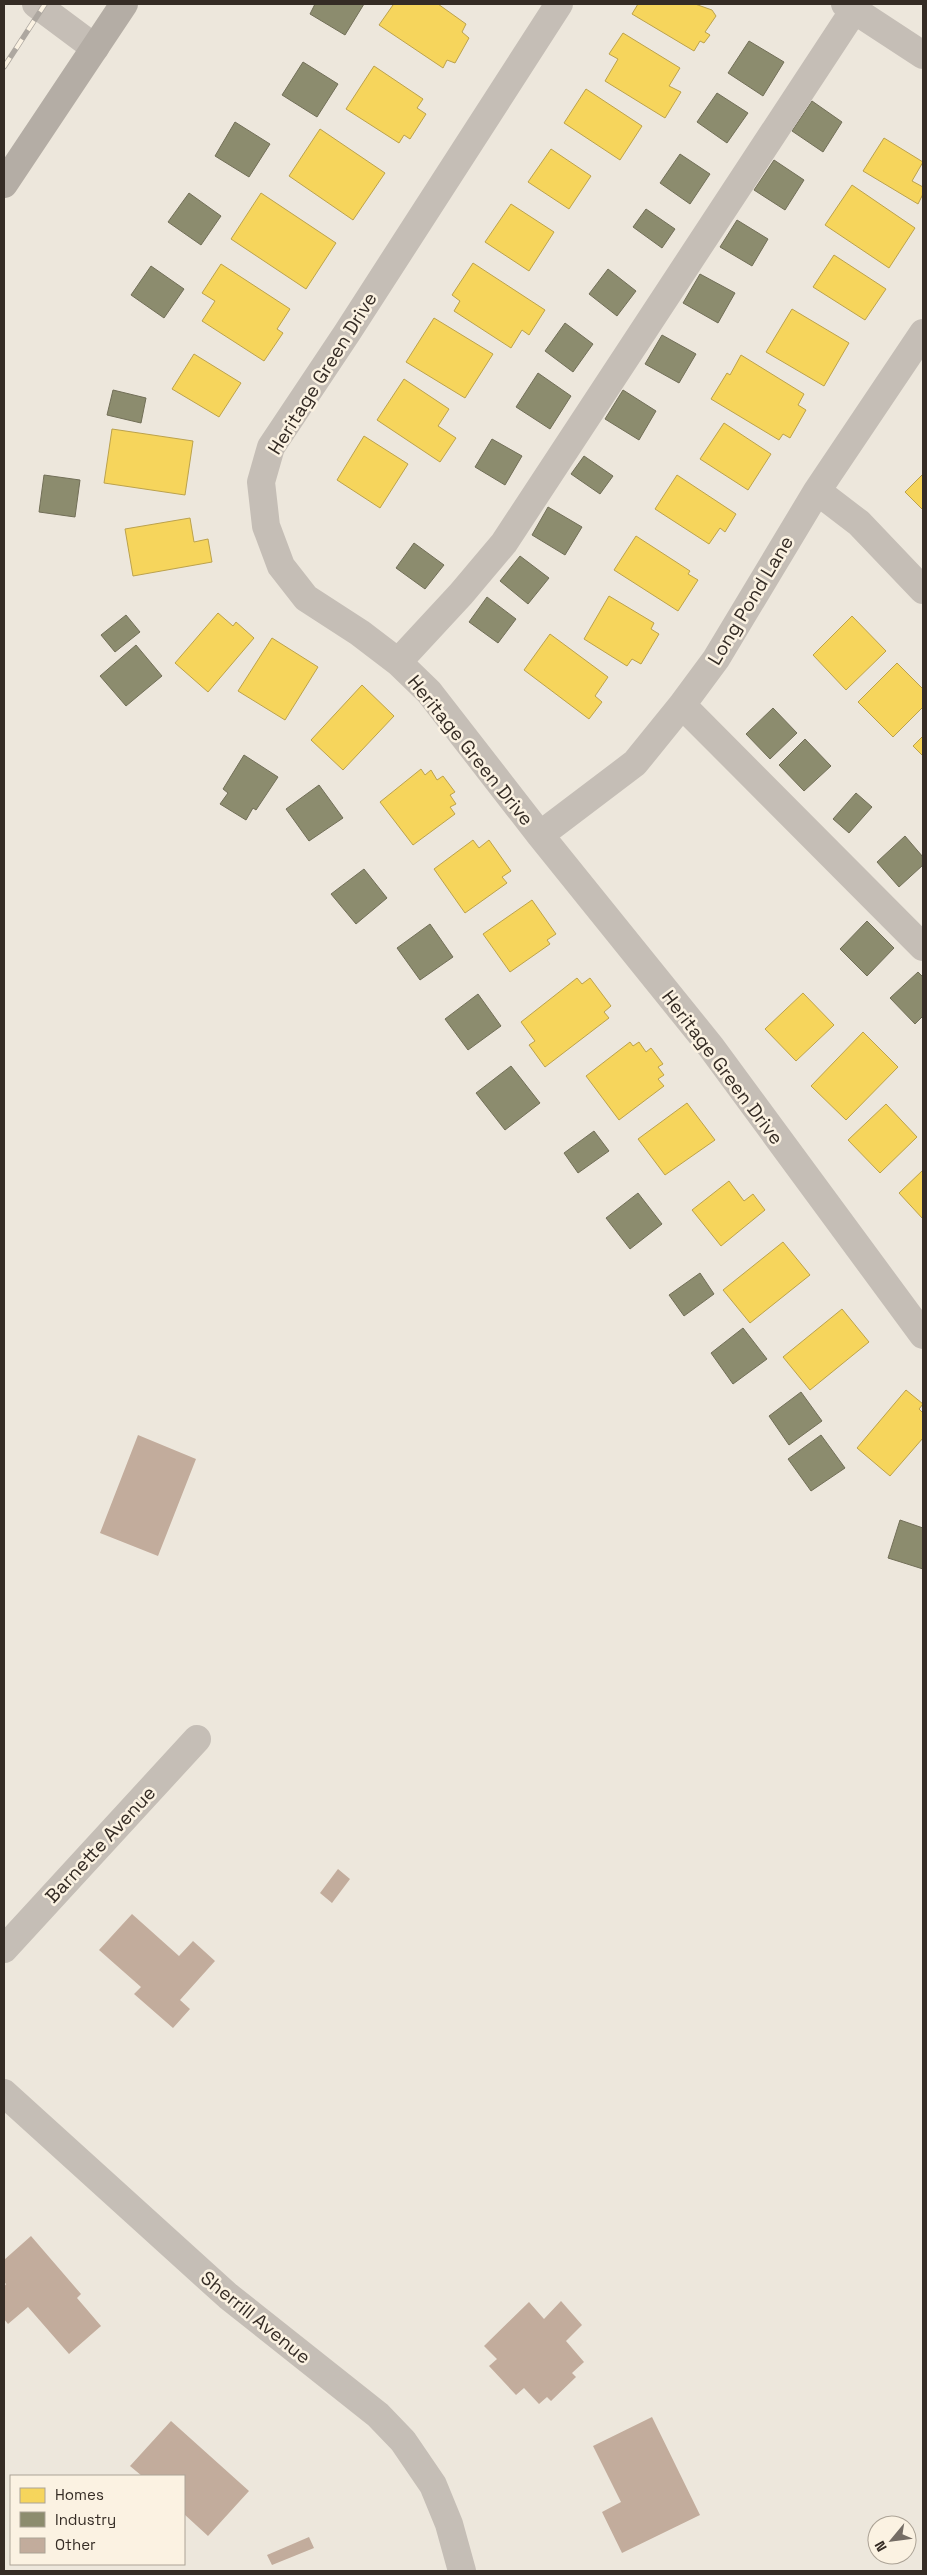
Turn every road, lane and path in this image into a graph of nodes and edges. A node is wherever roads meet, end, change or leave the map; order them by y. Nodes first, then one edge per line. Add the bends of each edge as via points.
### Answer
1 (36, 4) edge
2 (124, 4) edge
3 (559, 4) edge
4 (852, 6) edge
5 (95, 48) junction
6 (923, 55) edge
7 (4, 184) edge
8 (923, 333) edge
9 (817, 491) junction
10 (923, 590) edge
11 (398, 662) junction
12 (682, 705) junction
13 (540, 835) junction
14 (923, 947) edge
15 (923, 1334) edge
16 (197, 1739) dead end
17 (4, 1949) edge
18 (4, 2093) edge
19 (462, 2571) edge

1 - 5 street
2 - 5 main road
3 - 11 street, Heritage Green Drive via 271,447 261,482 266,526 281,566 306,598
4 - 6 street
4 - 11 street via 504,542
5 - 7 main road
8 - 9 street, Long Pond Lane
9 - 10 street via 859,524
9 - 12 street, Long Pond Lane via 716,659
11 - 13 street, Heritage Green Drive via 429,692
12 - 13 street, Long Pond Lane via 635,763
12 - 14 street
13 - 15 street, Heritage Green Drive via 711,1047
16 - 17 street, Barnette Avenue
18 - 19 street, Sherrill Avenue via 228,2296 378,2415 397,2434 433,2485 449,2524

